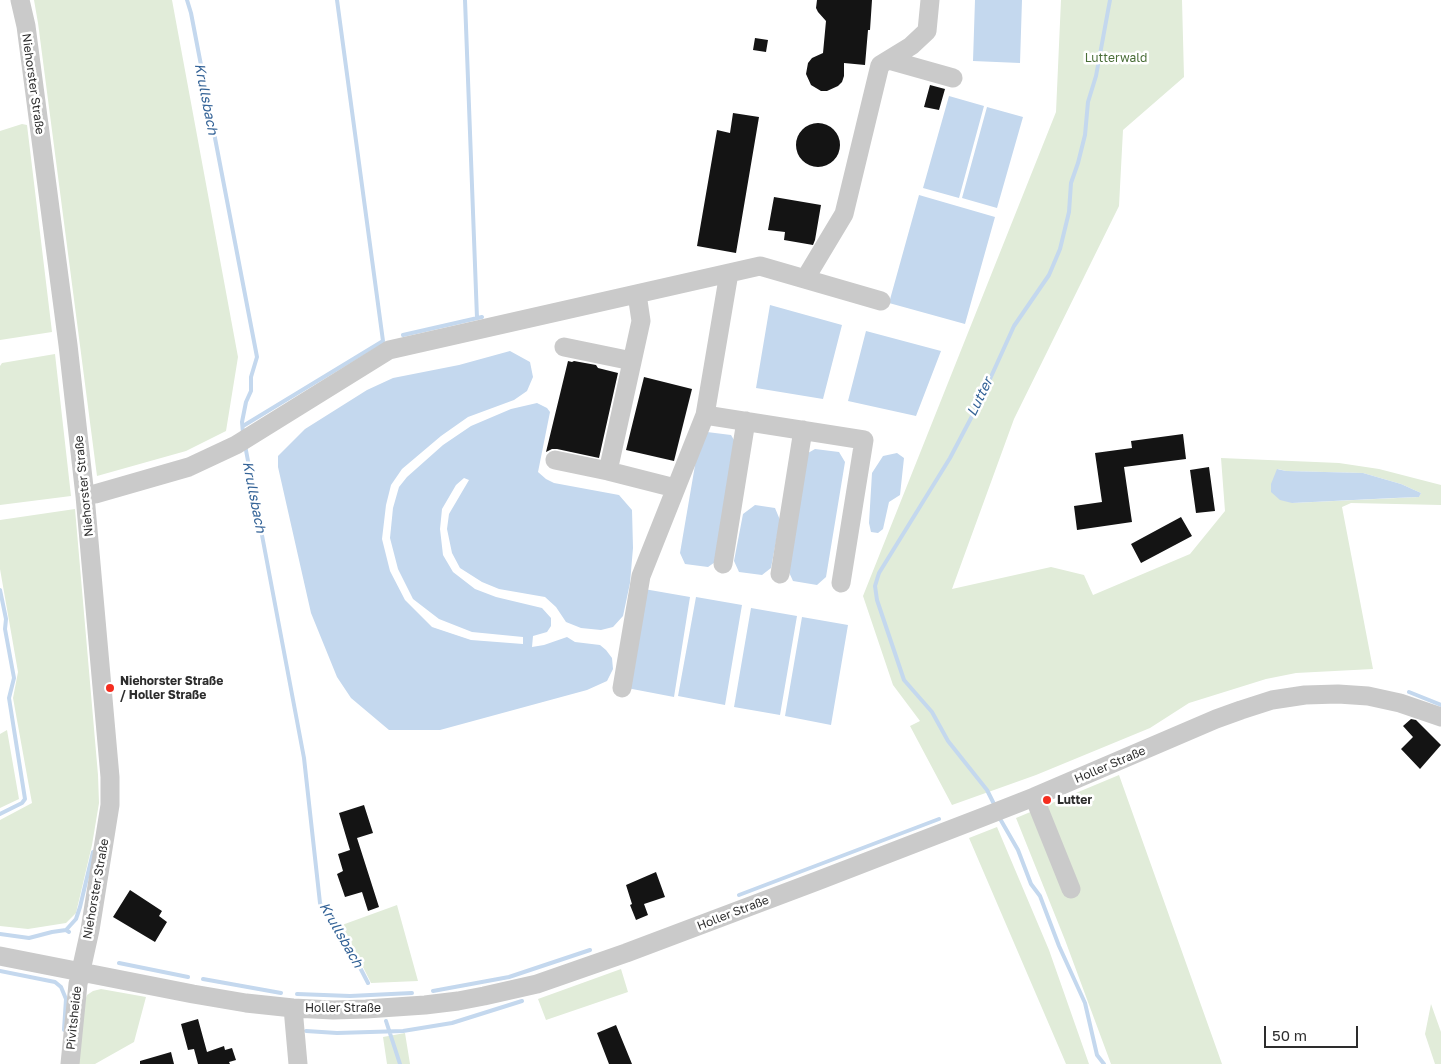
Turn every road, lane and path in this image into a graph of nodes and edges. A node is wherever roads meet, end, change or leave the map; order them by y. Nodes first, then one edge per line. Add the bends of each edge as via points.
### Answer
1 (20, 0) edge
2 (930, 0) edge
3 (889, 60) junction
4 (953, 78) dead end
5 (730, 273) junction
6 (805, 279) junction
7 (637, 294) junction
8 (880, 301) dead end
9 (564, 347) dead end
10 (632, 361) junction
11 (705, 415) junction
12 (746, 421) junction
13 (803, 430) junction
14 (556, 460) dead end
15 (608, 470) junction
16 (675, 488) junction
17 (85, 496) junction
18 (723, 564) dead end
19 (780, 574) dead end
20 (841, 583) dead end
21 (622, 688) dead end
22 (1441, 717) edge
23 (1034, 797) junction
24 (1071, 889) dead end
25 (0, 956) edge
26 (80, 972) junction
27 (293, 1008) junction
28 (70, 1064) edge
29 (298, 1064) edge

1 - 17 street, Niehorster Straße via 26,26
2 - 3 street via 927,31
3 - 4 street
3 - 6 street via 880,65 844,214
5 - 6 street via 760,266
5 - 7 street
5 - 11 street
6 - 8 street
7 - 10 street via 641,321
7 - 17 street via 389,350 242,441 189,467
9 - 10 street
10 - 15 street
11 - 12 street
11 - 16 street
12 - 13 street
12 - 18 street
13 - 19 street
13 - 20 street via 864,440
14 - 15 street
15 - 16 street
16 - 21 street via 641,576
17 - 26 street, Niehorster Straße via 109,747 110,806
22 - 23 street, Holler Straße via 1368,696 1305,695 1272,700 1216,719
23 - 24 street
23 - 27 street, Holler Straße via 817,882 538,984 425,1005 333,1010
25 - 26 street, Holler Straße
26 - 27 street, Holler Straße via 246,1003
26 - 28 street, Pivitsheide
27 - 29 street

